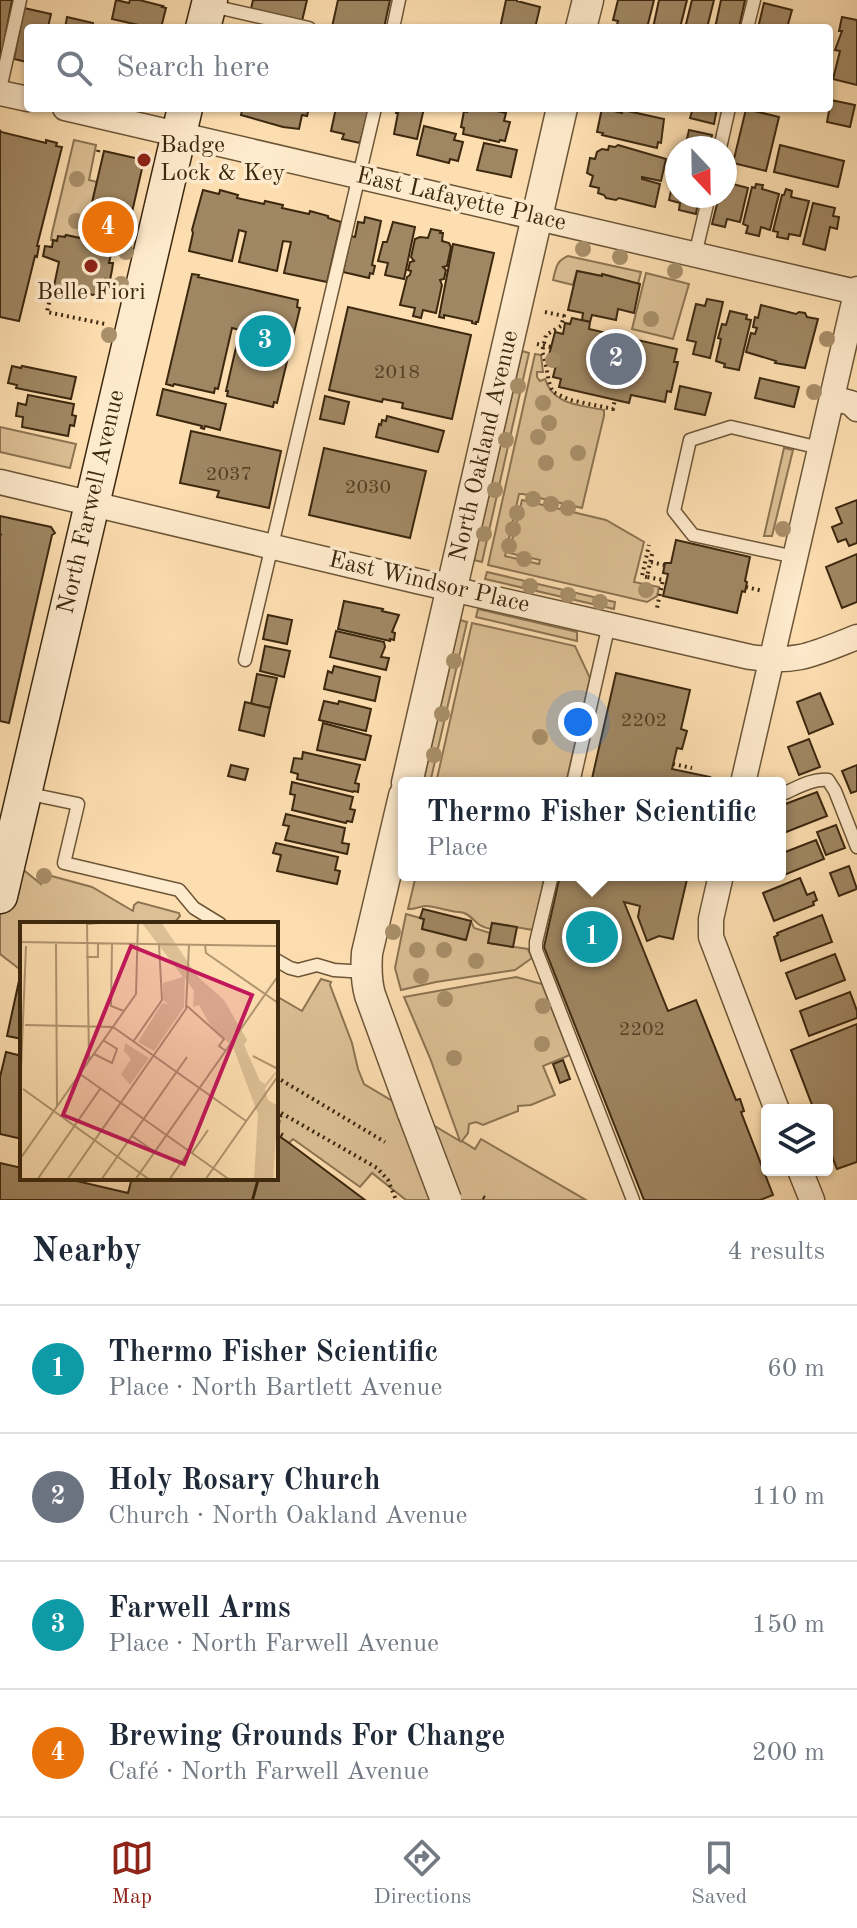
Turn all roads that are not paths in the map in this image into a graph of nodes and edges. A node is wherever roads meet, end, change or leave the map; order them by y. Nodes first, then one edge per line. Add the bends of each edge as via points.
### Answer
1 (20, 0) edge
2 (399, 0) edge
3 (588, 0) edge
4 (754, 0) edge
5 (207, 11) edge
6 (285, 24) edge
7 (394, 24) edge
8 (582, 24) edge
9 (748, 24) edge
10 (0, 91) edge
11 (24, 98) edge
12 (101, 112) edge
13 (374, 112) edge
14 (561, 112) edge
15 (728, 112) edge
16 (182, 121) edge
17 (723, 136) edge
18 (359, 177) junction
19 (706, 208) edge
20 (537, 218) junction
21 (695, 255) junction
22 (857, 291) edge
23 (832, 398) junction
24 (857, 409) edge
25 (820, 448) junction
26 (0, 482) edge
27 (92, 504) junction
28 (272, 546) junction
29 (795, 557) junction
30 (453, 588) junction
31 (609, 624) junction
32 (857, 637) edge
33 (245, 660) dead end
34 (771, 660) junction
35 (408, 777) edge
36 (574, 777) edge
37 (744, 777) edge
38 (786, 792) edge
39 (23, 793) junction
40 (398, 821) edge
41 (857, 847) edge
42 (551, 881) edge
43 (720, 881) edge
44 (0, 896) edge
45 (217, 922) edge
46 (278, 961) edge
47 (366, 972) junction
48 (775, 1104) edge
49 (802, 1176) edge
50 (446, 1200) edge
51 (633, 1200) edge
52 (812, 1200) edge

1 - 10 lane
2 - 7 lane
3 - 8 street
4 - 9 lane
5 - 6 lane
10 - 11 street
12 - 16 street, East Lafayette Place
13 - 18 lane
14 - 20 street, North Oakland Avenue
15 - 17 lane
16 - 18 street, East Lafayette Place
16 - 27 main road, North Farwell Avenue
18 - 20 street, East Lafayette Place
18 - 28 lane
19 - 21 lane
20 - 21 street, East Lafayette Place
20 - 30 street, North Oakland Avenue
21 - 22 street, East Lafayette Place
22 - 23 street
23 - 24 street
23 - 25 street
25 - 29 street
25 - 29 lane via 731,427 690,440 674,511 693,535
26 - 27 street, East Windsor Place
27 - 28 street, East Windsor Place
27 - 39 main road, North Farwell Avenue
28 - 30 street, East Windsor Place
28 - 33 lane
29 - 34 street
30 - 31 street, East Windsor Place
30 - 35 street, North Oakland Avenue
31 - 34 street, East Windsor Place
31 - 36 lane
32 - 34 street, East Windsor Place via 809,656
34 - 37 street
38 - 41 lane via 828,780
39 - 44 main road, North Farwell Avenue
39 - 45 lane via 78,804 64,863 179,890 194,908
40 - 47 street
42 - 51 lane via 536,950
43 - 48 street via 711,937
46 - 47 lane via 298,970 317,965
47 - 50 street, bridge
49 - 52 street

